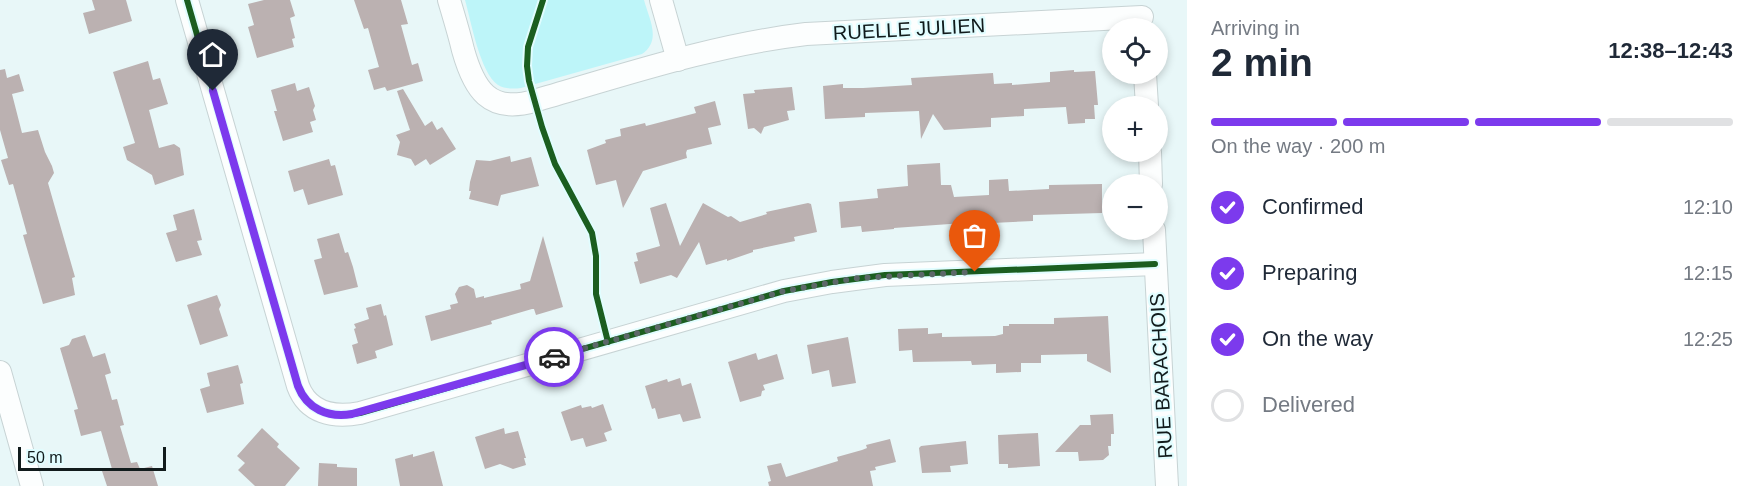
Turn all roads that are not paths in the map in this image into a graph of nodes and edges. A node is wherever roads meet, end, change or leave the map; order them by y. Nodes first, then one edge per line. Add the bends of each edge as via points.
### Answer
1 (187, 0) edge
2 (449, 0) edge
3 (661, 0) edge
4 (1142, 15) edge
5 (678, 60) junction
6 (1154, 240) edge
7 (1155, 264) junction
8 (0, 372) edge
9 (32, 486) edge
10 (1167, 486) edge

1 - 7 street via 298,386 307,402 326,413 340,416 360,412 810,286 885,275
2 - 5 street, RUELLE JULIEN via 473,79 486,96 500,103 525,104
3 - 5 street
4 - 5 street, RUELLE JULIEN via 806,34 737,44
6 - 7 street, RUE BARACHOIS
7 - 10 street, RUE BARACHOIS
8 - 9 street

